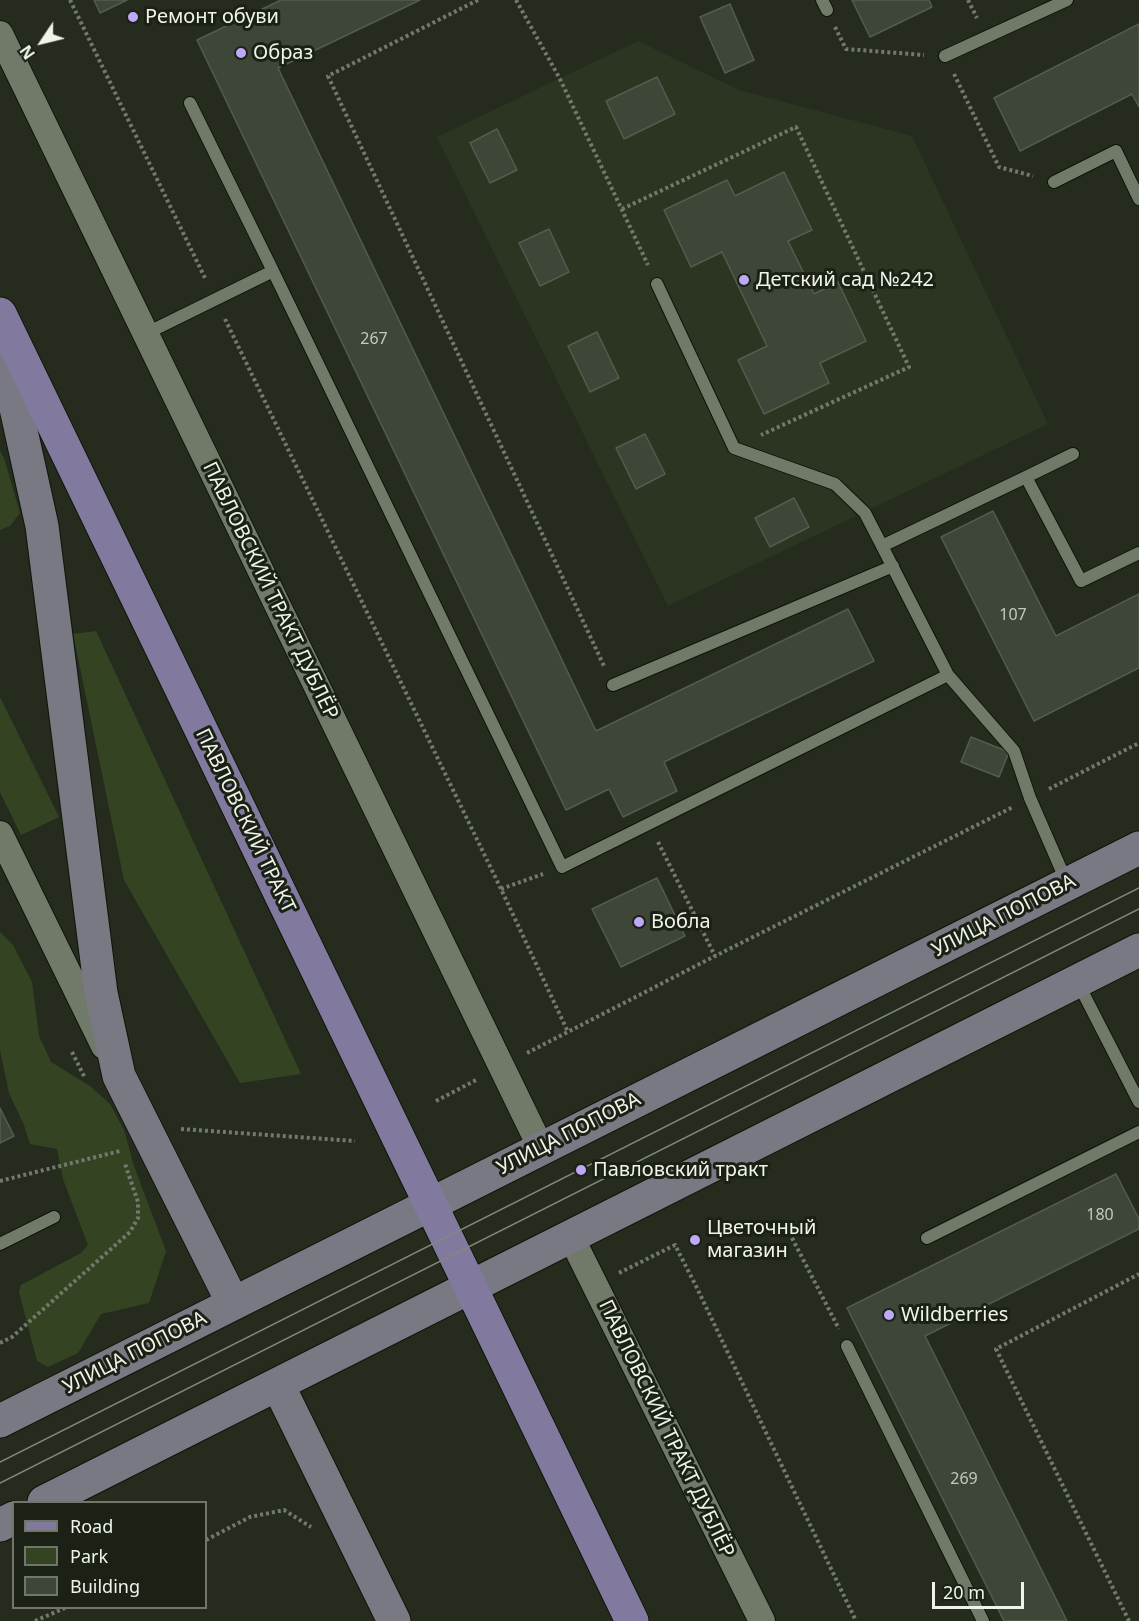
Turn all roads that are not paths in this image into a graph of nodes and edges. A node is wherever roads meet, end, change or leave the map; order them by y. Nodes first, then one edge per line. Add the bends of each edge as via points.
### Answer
1 (1067, 0) edge
2 (0, 34) edge
3 (945, 56) road end
4 (190, 103) dead end
5 (1054, 182) road end
6 (1139, 199) edge
7 (273, 271) junction
8 (657, 284) road end
9 (0, 314) edge
10 (145, 334) junction
11 (0, 352) edge
12 (1073, 454) dead end
13 (1026, 477) junction
14 (882, 546) junction
15 (1139, 553) edge
16 (893, 566) junction
17 (948, 675) junction
18 (613, 685) road end
19 (0, 834) edge
20 (1139, 848) edge
21 (1068, 884) junction
22 (1139, 950) edge
23 (1077, 982) junction
24 (119, 1077) junction
25 (1139, 1102) edge
26 (1139, 1132) edge
27 (542, 1148) junction
28 (430, 1204) junction
29 (54, 1217) dead end
30 (571, 1237) junction
31 (927, 1238) dead end
32 (0, 1244) edge
33 (472, 1287) junction
34 (233, 1304) junction
35 (847, 1346) road end
36 (278, 1385) junction
37 (0, 1421) edge
38 (48, 1501) edge
39 (394, 1621) edge
40 (632, 1621) edge
41 (762, 1621) edge
42 (983, 1621) edge

1 - 3 lane
2 - 10 street, ПАВЛОВСКИЙ ТРАКТ ДУБЛЁР
4 - 7 lane
5 - 6 lane via 1116,151
7 - 10 lane
7 - 17 lane via 562,867
8 - 14 lane via 734,448 835,484 865,513
9 - 28 main road, ПАВЛОВСКИЙ ТРАКТ
10 - 27 street, ПАВЛОВСКИЙ ТРАКТ ДУБЛЁР
11 - 24 main road via 42,526 101,993
12 - 13 lane
13 - 14 lane
13 - 15 lane via 1081,581
14 - 16 lane
16 - 17 lane
16 - 18 lane
17 - 21 lane via 1014,751
19 - 24 street
20 - 21 main road, УЛИЦА ПОПОВА
21 - 27 main road, УЛИЦА ПОПОВА
22 - 23 main road
23 - 25 lane
23 - 30 main road
24 - 34 main road
26 - 31 lane
27 - 28 main road, УЛИЦА ПОПОВА
28 - 33 main road, ПАВЛОВСКИЙ ТРАКТ
28 - 34 main road, УЛИЦА ПОПОВА
29 - 32 lane
30 - 33 main road
30 - 41 street, ПАВЛОВСКИЙ ТРАКТ ДУБЛЁР
33 - 36 main road
33 - 40 main road, ПАВЛОВСКИЙ ТРАКТ
34 - 37 main road, УЛИЦА ПОПОВА
35 - 42 lane
36 - 38 main road
36 - 39 main road

